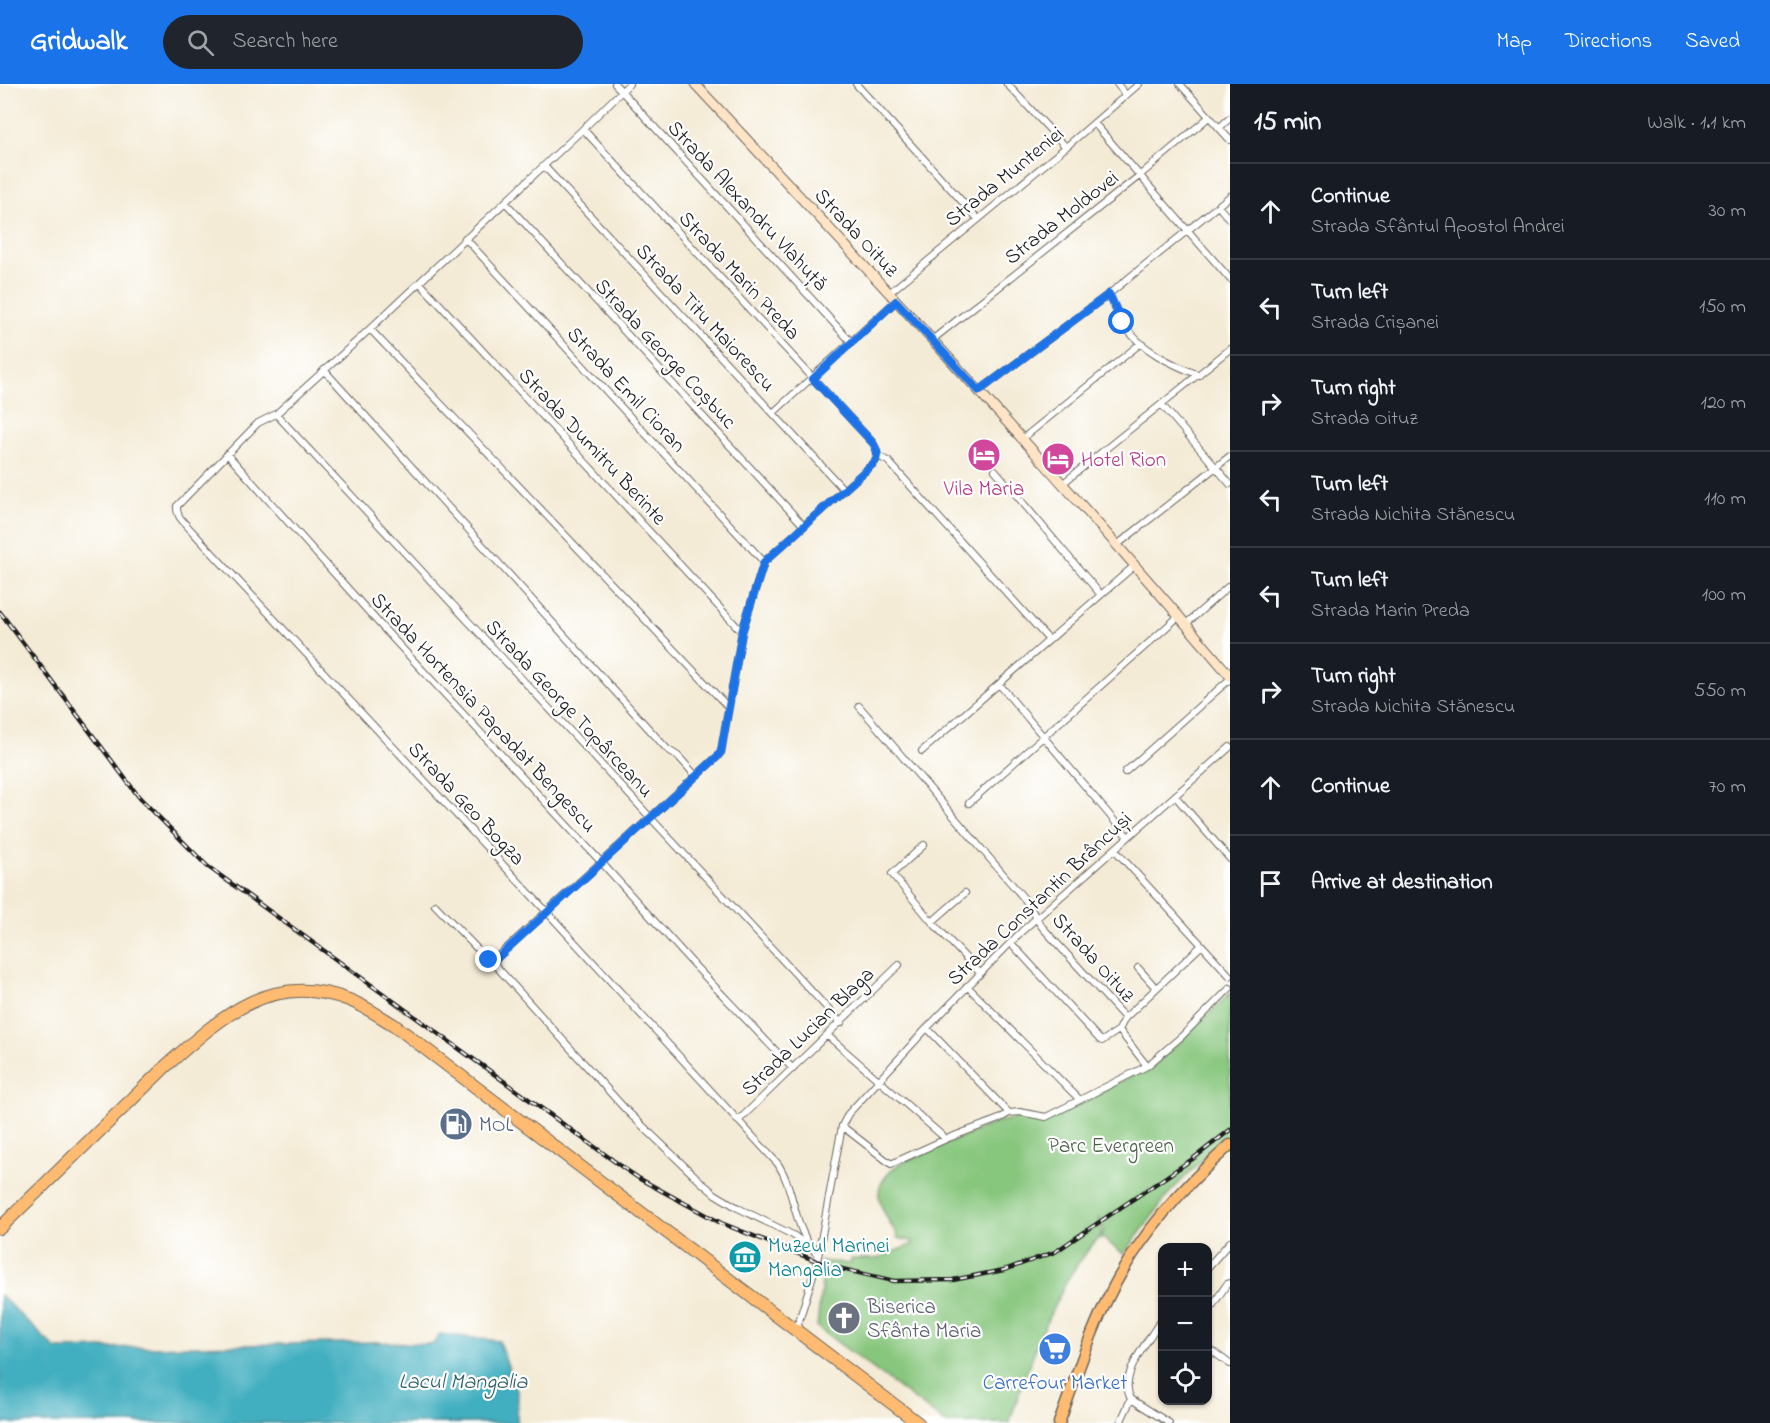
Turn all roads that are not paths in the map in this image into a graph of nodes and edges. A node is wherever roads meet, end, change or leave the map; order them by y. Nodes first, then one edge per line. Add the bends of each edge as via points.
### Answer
1 (615, 84) edge
2 (628, 84) edge
3 (695, 84) edge
4 (856, 84) edge
5 (1007, 84) edge
6 (1117, 84) edge
7 (1139, 84) edge
8 (1180, 84) edge
9 (621, 91) junction
10 (1126, 95) junction
11 (1209, 117) junction
12 (1230, 118) edge
13 (1094, 123) junction
14 (1219, 128) junction
15 (583, 129) junction
16 (1230, 140) edge
17 (1066, 147) junction
18 (544, 166) junction
19 (1139, 176) junction
20 (1230, 196) edge
21 (506, 202) junction
22 (1218, 206) junction
23 (978, 219) junction
24 (1230, 220) edge
25 (1188, 231) junction
26 (465, 238) junction
27 (1230, 279) edge
28 (420, 283) junction
29 (889, 293) junction
30 (1109, 294) junction
31 (896, 301) junction
32 (370, 329) junction
33 (932, 340) junction
34 (851, 342) junction
35 (1141, 343) junction
36 (1230, 350) edge
37 (324, 370) junction
38 (1198, 375) junction
39 (813, 379) junction
40 (979, 391) junction
41 (1162, 405) junction
42 (774, 413) junction
43 (276, 414) junction
44 (1022, 439) junction
45 (227, 454) junction
46 (878, 456) junction
47 (1230, 456) edge
48 (1215, 467) junction
49 (994, 470) dead end
50 (1062, 484) junction
51 (1230, 484) edge
52 (843, 490) junction
53 (804, 526) junction
54 (1116, 545) junction
55 (764, 562) junction
56 (1134, 566) junction
57 (1230, 585) edge
58 (1101, 595) junction
59 (1183, 620) junction
60 (742, 632) junction
61 (1049, 640) junction
62 (1230, 677) edge
63 (999, 684) junction
64 (859, 706) dead end
65 (728, 707) junction
66 (1043, 736) junction
67 (1230, 747) edge
68 (922, 751) dead end
69 (1125, 772) dead end
70 (696, 776) junction
71 (1175, 796) junction
72 (969, 803) dead end
73 (650, 818) junction
74 (1128, 837) junction
75 (924, 845) dead end
76 (1115, 850) junction
77 (1230, 859) edge
78 (602, 862) junction
79 (965, 893) dead end
80 (435, 905) dead end
81 (547, 912) junction
82 (1036, 919) junction
83 (932, 922) junction
84 (1011, 943) junction
85 (1202, 945) junction
86 (494, 961) junction
87 (899, 965) dead end
88 (1138, 968) dead end
89 (980, 973) junction
90 (1230, 976) edge
91 (967, 987) junction
92 (1156, 988) junction
93 (1230, 988) edge
94 (1125, 1018) junction
95 (841, 1023) junction
96 (927, 1028) junction
97 (1119, 1030) junction
98 (828, 1036) junction
99 (1147, 1066) junction
100 (793, 1069) junction
101 (878, 1081) junction
102 (1080, 1100) junction
103 (1009, 1113) junction
104 (738, 1121) junction
105 (842, 1126) junction
106 (946, 1139) junction
107 (1230, 1145) edge
108 (0, 1228) edge
109 (1230, 1242) edge
110 (811, 1248) junction
111 (817, 1254) junction
112 (1212, 1262) edge
113 (1230, 1283) edge
114 (1212, 1306) edge
115 (1158, 1325) edge
116 (796, 1331) junction
117 (1212, 1351) edge
118 (1230, 1364) edge
119 (1131, 1399) junction
120 (1121, 1422) edge
121 (918, 1423) edge
122 (1059, 1423) edge
123 (1169, 1423) edge

1 - 9 street
2 - 9 street
3 - 29 main road, Strada Oituz
4 - 23 street
5 - 17 street
6 - 10 street
7 - 10 street, Strada Munteniei
8 - 11 street
9 - 15 street
9 - 34 street, Strada Alexandru Vlahuță
10 - 13 street, Strada Munteniei
11 - 14 street
11 - 19 street, Strada Moldovei
12 - 14 street
13 - 17 street, Strada Munteniei
13 - 19 street
14 - 16 street
15 - 18 street
15 - 39 street, Strada Marin Preda
17 - 23 street, Strada Munteniei
18 - 21 street
18 - 42 street, Strada Titu Maiorescu
19 - 25 street
19 - 33 street, Strada Moldovei
20 - 22 street
21 - 26 street
21 - 53 street, Strada George Coșbuc
22 - 24 street
22 - 25 street
23 - 29 street, Strada Munteniei
25 - 27 street
25 - 30 street
26 - 28 street
26 - 55 street, Strada Emil Cioran
28 - 32 street
28 - 60 street, Strada Dumitru Berinte
29 - 31 main road, Strada Oituz
30 - 35 street via 1122,322
30 - 40 street
31 - 33 main road, Strada Oituz
31 - 34 street
32 - 37 street
32 - 65 street
33 - 40 main road, Strada Oituz
34 - 39 street
35 - 38 street via 1171,364
35 - 44 street
36 - 38 street
37 - 43 street
37 - 70 street
38 - 41 street
39 - 42 street
39 - 46 street, Strada Marin Preda via 873,443
40 - 44 main road, Strada Oituz
41 - 48 street
41 - 50 street
42 - 52 street, Strada Titu Maiorescu
43 - 45 street via 258,423
43 - 73 street, Strada George Topârceanu
44 - 50 main road, Strada Oituz
45 - 78 street, Strada Hortensia Papadat Bengescu
45 - 81 street, Strada Geo Bogza via 177,506 179,517
46 - 52 street
46 - 61 street via 888,460
47 - 48 street
48 - 51 street
48 - 54 street
49 - 58 street
50 - 54 main road, Strada Oituz
52 - 53 street
53 - 55 street
54 - 56 main road, Strada Oituz
55 - 60 street
56 - 58 street
56 - 59 main road, Strada Oituz
57 - 59 street
58 - 61 street
59 - 62 main road, Strada Oituz
59 - 66 street
60 - 65 street
61 - 63 street
62 - 69 street
63 - 66 street
63 - 68 street
64 - 82 street, Strada Oituz via 1027,902
65 - 70 street via 721,752
66 - 72 street
66 - 74 street
67 - 71 street, Strada Constantin Brâncuși
70 - 73 street
71 - 74 street, Strada Constantin Brâncuși
71 - 77 street
73 - 78 street
73 - 95 street, Strada George Topârceanu
74 - 76 street, Strada Constantin Brâncuși
75 - 83 street via 892,874
76 - 82 street, Strada Constantin Brâncuși
76 - 85 street
78 - 81 street
78 - 100 street, Strada Hortensia Papadat Bengescu
79 - 83 street
80 - 86 street
81 - 86 street
81 - 104 street, Strada Geo Bogza
82 - 84 street, Strada Constantin Brâncuși
82 - 94 street, Strada Oituz
83 - 89 street
84 - 89 street, Strada Constantin Brâncuși
84 - 97 street via 1100,1040
85 - 90 street
85 - 92 street
86 - 110 street via 626,1110 701,1182 738,1208
87 - 95 street, Strada Lucian Blaga
88 - 92 street
89 - 91 street, Strada Constantin Brâncuși
91 - 96 street, Strada Constantin Brâncuși
91 - 102 street
92 - 94 street
93 - 99 street
94 - 97 street
95 - 98 street, Strada Lucian Blaga
96 - 101 street, Strada Constantin Brâncuși
96 - 103 street
97 - 99 street
98 - 100 street, Strada Lucian Blaga
98 - 101 street
99 - 102 street
100 - 104 street, Strada Lucian Blaga
101 - 105 street, Strada Constantin Brâncuși
101 - 106 street
102 - 103 street via 1046,1117
103 - 106 street
104 - 110 street, Strada Geo Bogza via 787,1178 802,1234
105 - 106 street via 891,1164
105 - 111 street
107 - 122 main road via 1175,1198 1125,1266 1100,1315
108 - 116 highway via 166,1066 229,1013 278,992 305,990 350,1000 394,1025
109 - 112 street
110 - 111 street
111 - 116 street
113 - 114 street
115 - 119 street via 1132,1366 1126,1388
116 - 121 highway
117 - 118 street
119 - 120 street
119 - 123 street

